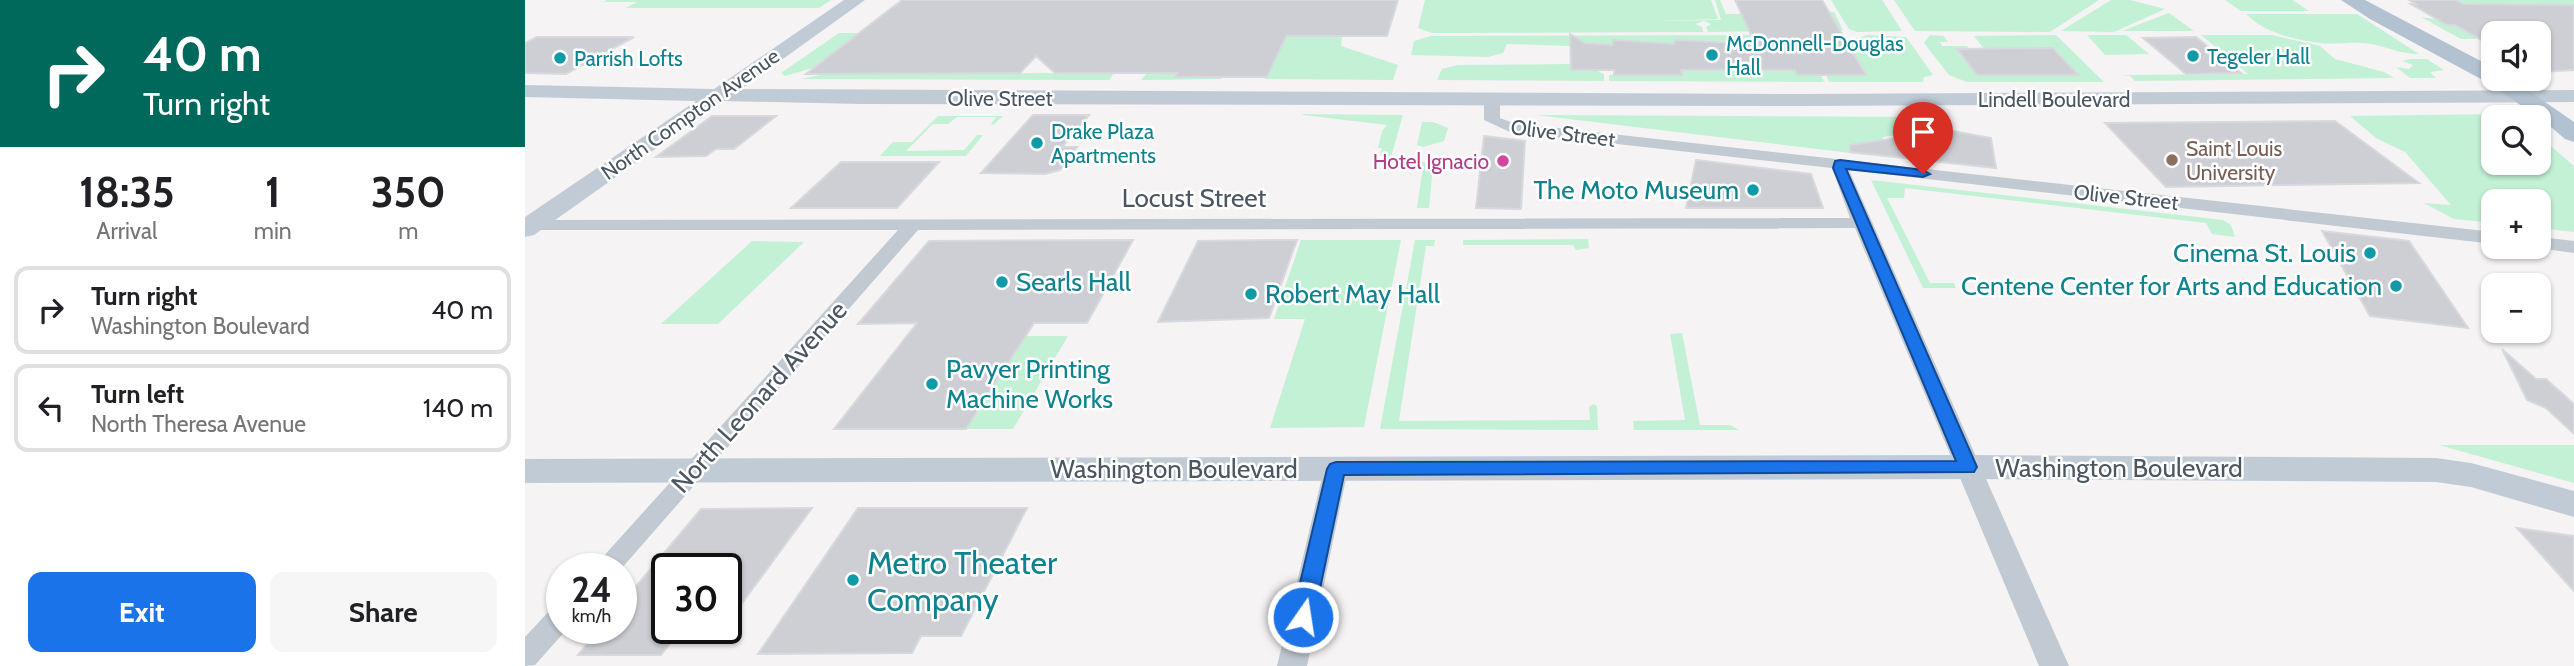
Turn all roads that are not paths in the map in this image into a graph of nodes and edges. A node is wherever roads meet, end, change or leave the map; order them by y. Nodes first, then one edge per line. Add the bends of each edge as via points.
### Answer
1 (856, 0) edge
2 (2351, 0) edge
3 (2377, 0) edge
4 (2457, 56) junction
5 (525, 91) edge
6 (713, 96) junction
7 (2521, 96) junction
8 (2574, 96) edge
9 (1492, 98) junction
10 (2574, 134) edge
11 (1840, 164) junction
12 (1863, 223) junction
13 (913, 224) junction
14 (527, 226) edge
15 (2481, 237) edge
16 (2551, 244) edge
17 (2574, 247) edge
18 (1968, 467) junction
19 (1336, 469) junction
20 (525, 471) edge
21 (693, 471) junction
22 (2574, 504) edge
23 (619, 553) edge
24 (546, 634) edge
25 (525, 657) edge
26 (1292, 666) edge
27 (2054, 666) edge

1 - 6 main road, North Compton Avenue
2 - 4 main road
3 - 4 main road
4 - 7 main road
5 - 6 main road, Olive Street
6 - 9 main road, Olive Street
6 - 14 main road, North Compton Avenue
7 - 8 main road, Lindell Boulevard
7 - 9 main road, Lindell Boulevard
7 - 10 main road
9 - 11 street, Olive Street via 1491,118 1502,126
11 - 12 street
11 - 15 street, Olive Street
12 - 13 street, Locust Street
12 - 18 street
13 - 14 street, Locust Street
13 - 21 street, North Leonard Avenue
16 - 17 street
18 - 19 main road, Washington Boulevard
18 - 22 main road, Washington Boulevard via 2435,470
18 - 27 street
19 - 21 main road, Washington Boulevard
19 - 26 street
20 - 21 main road, Washington Boulevard
21 - 23 street, North Leonard Avenue
24 - 25 street

